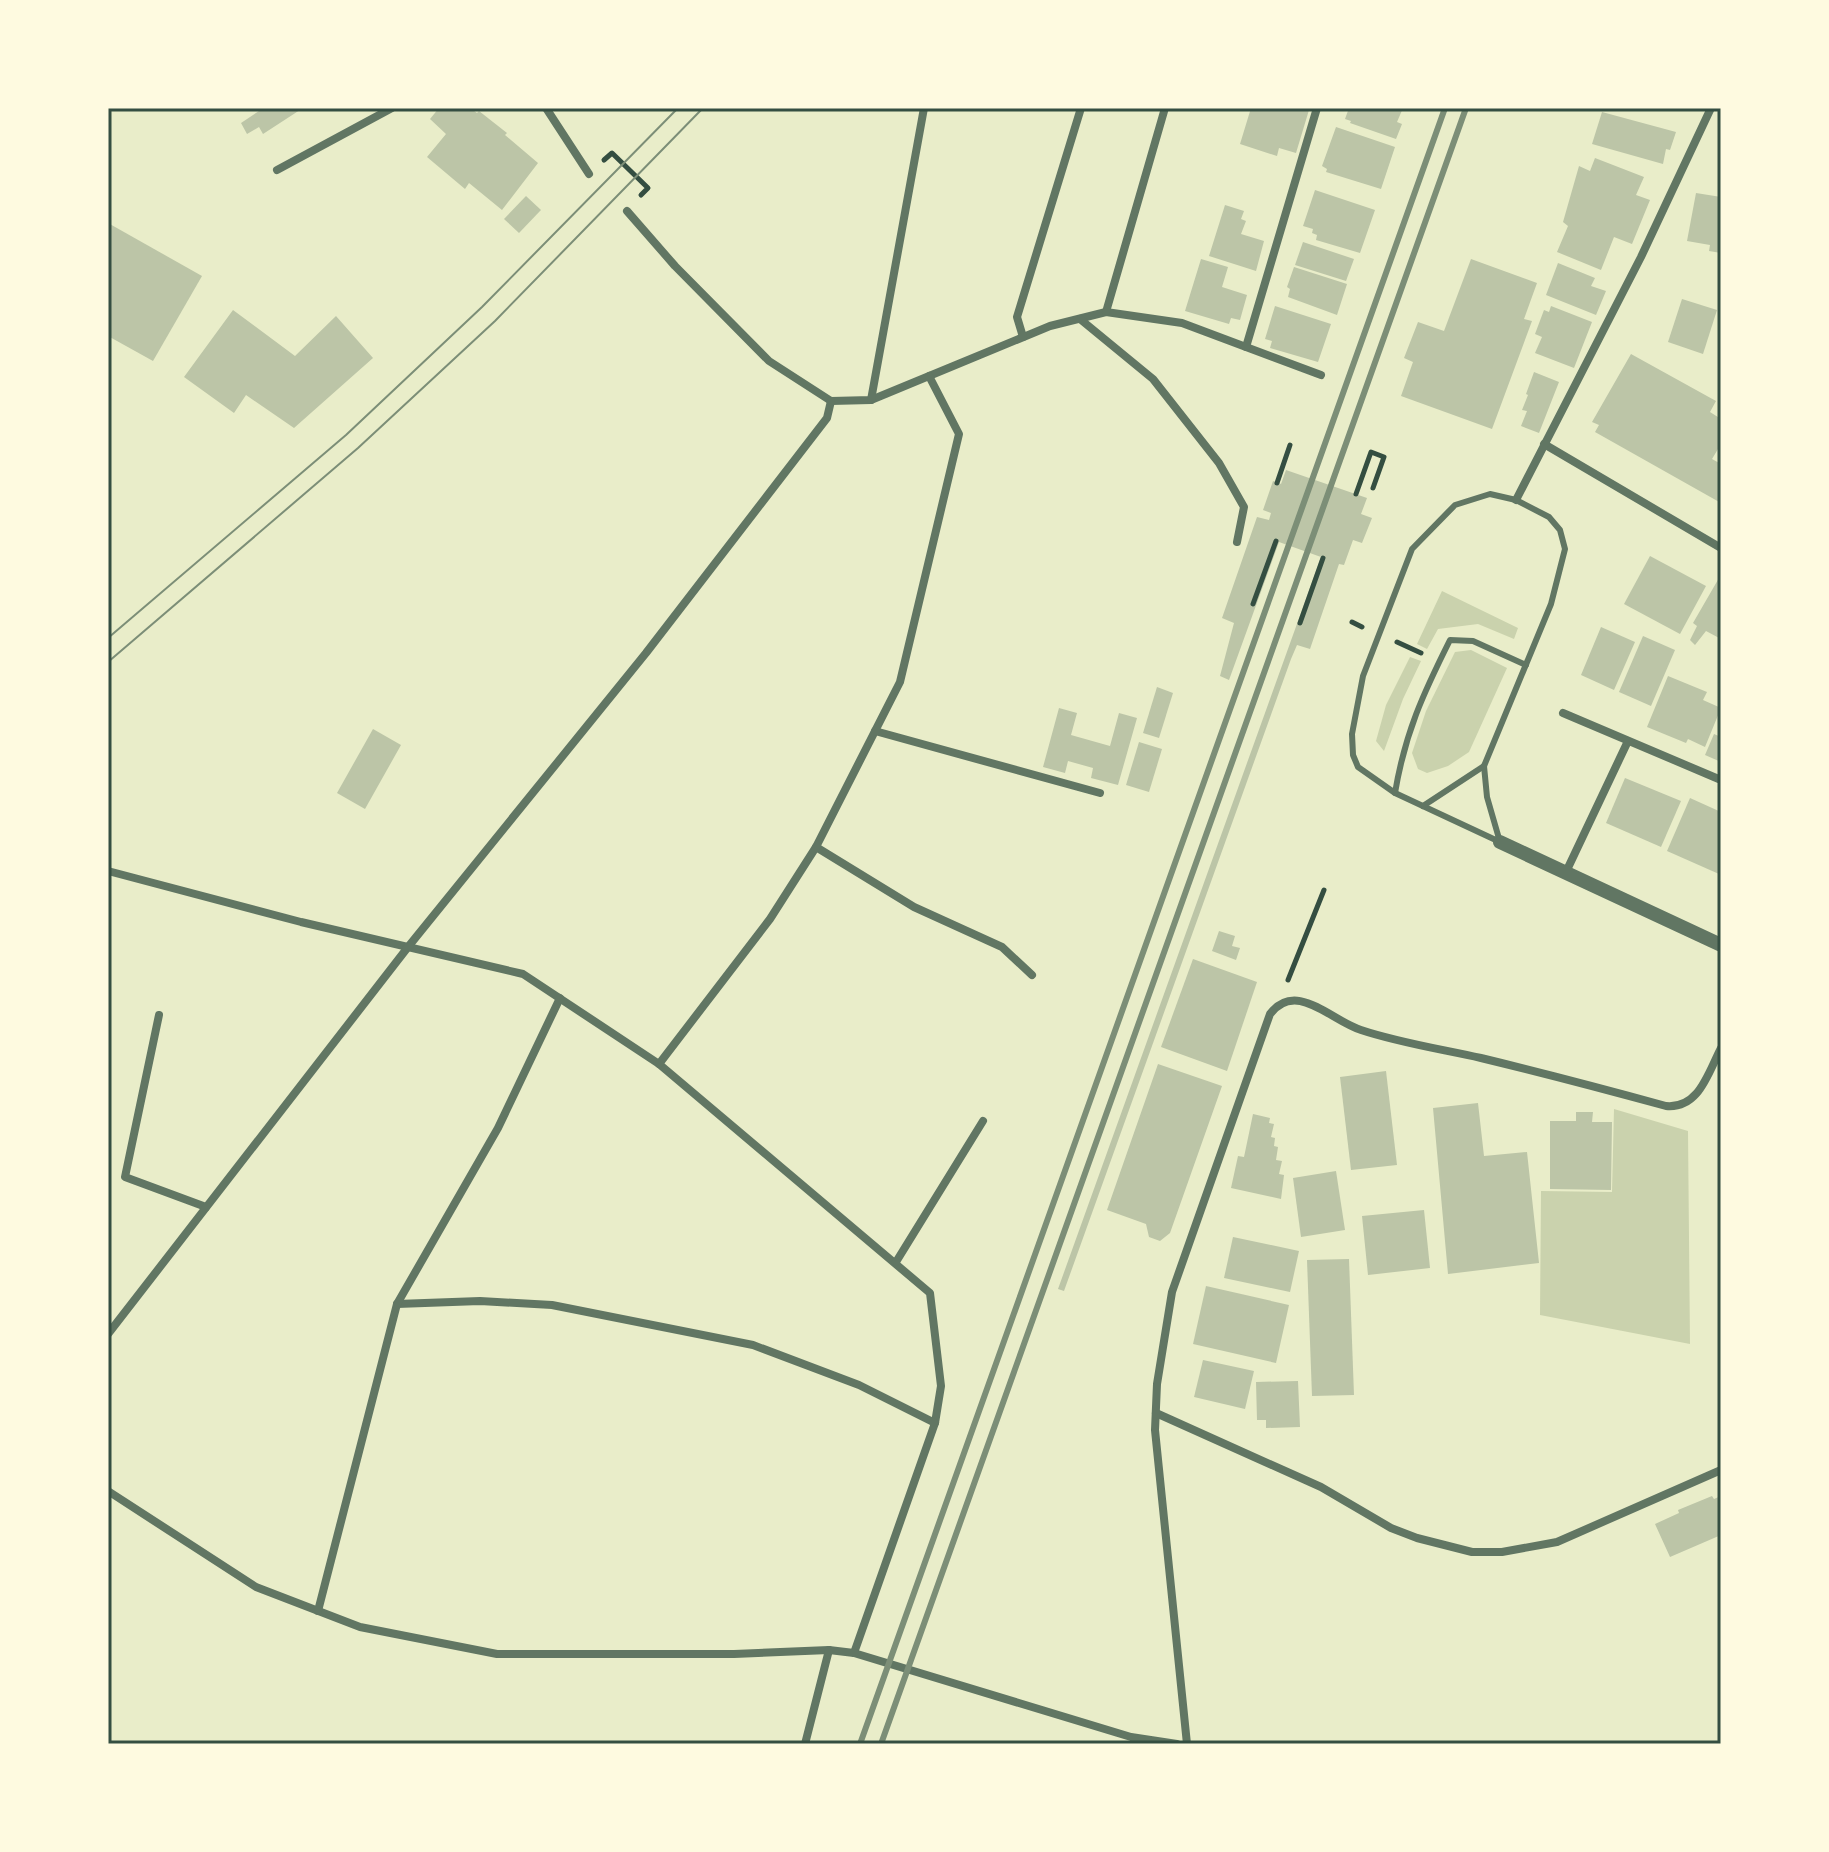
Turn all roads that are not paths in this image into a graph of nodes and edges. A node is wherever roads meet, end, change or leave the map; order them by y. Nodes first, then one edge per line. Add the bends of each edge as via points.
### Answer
1 (392, 108) edge
2 (546, 108) edge
3 (924, 108) edge
4 (1081, 108) edge
5 (1165, 108) edge
6 (1317, 108) edge
7 (1711, 108) edge
8 (277, 170) dead end
9 (589, 174) road end
10 (627, 211) road end
11 (1106, 312) junction
12 (1080, 319) junction
13 (1023, 337) junction
14 (1246, 347) junction
15 (1321, 375) dead end
16 (929, 376) junction
17 (871, 400) junction
18 (831, 401) junction
19 (1544, 444) junction
20 (1516, 500) junction
21 (1237, 542) dead end
22 (1721, 548) edge
23 (1526, 665) junction
24 (1563, 713) dead end
25 (875, 731) junction
26 (1628, 741) junction
27 (1484, 766) junction
28 (1721, 780) edge
29 (1100, 793) dead end
30 (1395, 793) junction
31 (1423, 806) junction
32 (1500, 842) junction
33 (816, 847) junction
34 (108, 871) edge
35 (1566, 872) junction
36 (1721, 945) edge
37 (408, 947) junction
38 (1032, 975) dead end
39 (560, 998) junction
40 (159, 1015) dead end
41 (1721, 1048) edge
42 (659, 1064) junction
43 (983, 1121) dead end
44 (206, 1207) junction
45 (896, 1262) junction
46 (397, 1304) junction
47 (108, 1334) edge
48 (1156, 1413) junction
49 (935, 1423) junction
50 (1721, 1470) edge
51 (108, 1491) edge
52 (318, 1611) junction
53 (829, 1650) junction
54 (854, 1653) junction
55 (805, 1744) edge
56 (1177, 1744) edge
57 (1187, 1744) edge

1 - 8 street
2 - 9 street
3 - 17 street
4 - 13 street via 1017,317
5 - 11 street
6 - 14 street
7 - 19 street
10 - 18 street via 769,361
11 - 12 street
11 - 14 street via 1182,323
12 - 13 street
12 - 21 street via 1153,379 1219,463 1244,507
13 - 16 street
14 - 15 street
16 - 17 street
16 - 25 street via 959,434 900,682
17 - 18 street
18 - 37 street via 827,418 655,641
19 - 20 street
19 - 22 street
20 - 23 lane via 1549,517 1560,530 1565,549 1551,604
20 - 30 lane via 1490,494 1455,505 1412,549 1363,676 1352,734 1358,767
23 - 27 lane
23 - 30 lane via 1473,641 1450,640 1417,706
24 - 26 street
25 - 29 street
25 - 33 street
26 - 28 street
26 - 35 street
27 - 31 lane
27 - 32 lane
30 - 31 lane
31 - 32 lane
32 - 35 street
33 - 38 street via 914,907 1002,947
33 - 42 street via 770,919
34 - 37 street
35 - 36 street
37 - 39 street via 523,974
37 - 44 street
39 - 42 street
39 - 46 street via 498,1128
40 - 44 street via 125,1177
41 - 48 street via 1690,1102 1666,1106 1361,1030 1305,1001 1291,998 1278,1003 1172,1292
42 - 45 street
43 - 45 street
44 - 47 street
45 - 49 street via 930,1293 941,1386
46 - 49 street via 552,1305 753,1345 859,1385
46 - 52 street
48 - 50 street via 1321,1487 1391,1528 1472,1552 1557,1542
48 - 57 street
49 - 54 street
51 - 52 street via 256,1587
52 - 53 street via 360,1627 497,1654
53 - 54 street
53 - 55 street
54 - 56 street via 1131,1737

